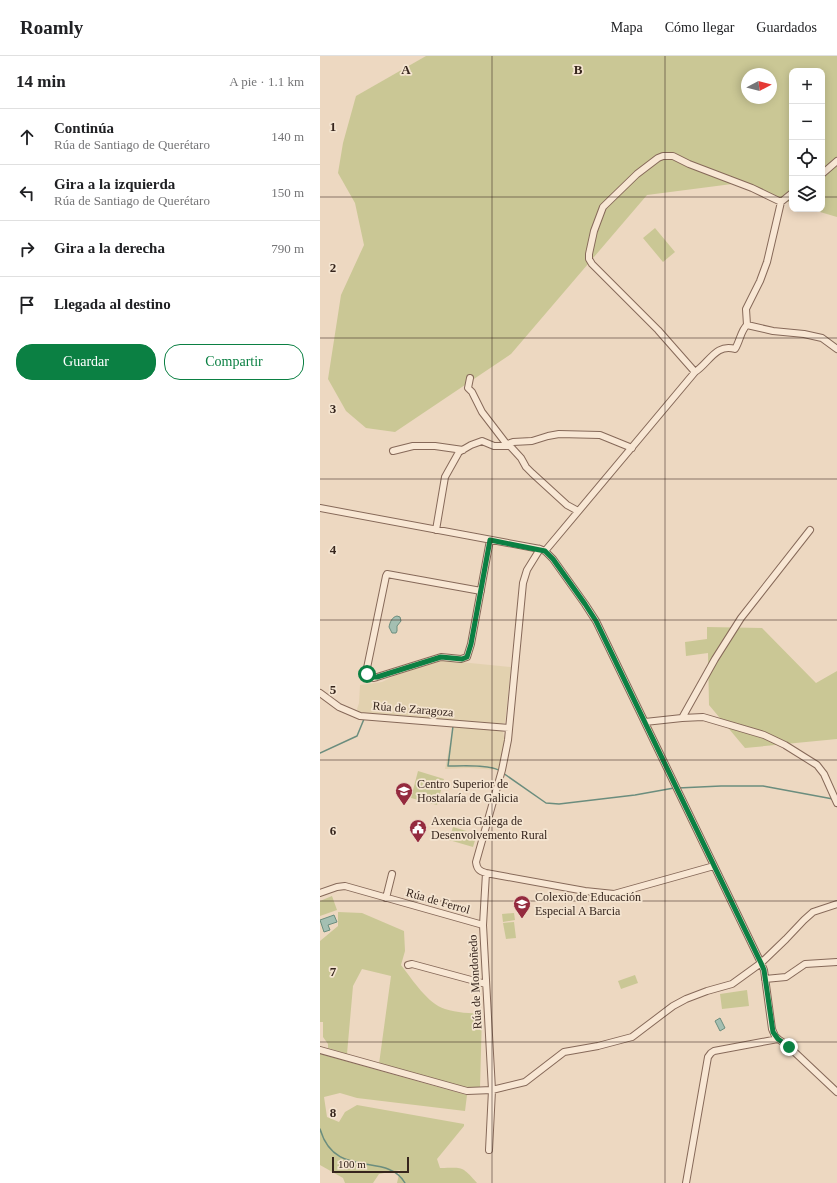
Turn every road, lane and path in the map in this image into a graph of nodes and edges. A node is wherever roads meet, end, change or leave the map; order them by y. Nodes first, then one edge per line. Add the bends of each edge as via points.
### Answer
1 (837, 162) edge
2 (825, 172) edge
3 (789, 195) edge
4 (781, 202) junction
5 (747, 325) junction
6 (837, 349) edge
7 (695, 372) junction
8 (470, 378) dead end
9 (510, 446) junction
10 (632, 448) junction
11 (463, 450) junction
12 (393, 451) dead end
13 (320, 508) edge
14 (578, 511) junction
15 (436, 530) junction
16 (810, 530) dead end
17 (490, 540) junction
18 (542, 550) junction
19 (481, 591) junction
20 (320, 693) edge
21 (682, 718) junction
22 (645, 722) junction
23 (510, 728) junction
24 (837, 803) edge
25 (714, 866) junction
26 (486, 873) junction
27 (392, 874) dead end
28 (320, 893) edge
29 (386, 898) junction
30 (837, 904) edge
31 (483, 925) junction
32 (837, 962) edge
33 (761, 963) junction
34 (408, 965) dead end
35 (765, 979) junction
36 (486, 984) junction
37 (778, 1039) junction
38 (320, 1050) edge
39 (492, 1090) junction
40 (837, 1092) edge
41 (489, 1150) dead end
42 (686, 1183) edge

1 - 2 street
3 - 4 street
4 - 5 street via 762,275 746,309
4 - 7 street via 674,156 663,156 637,174 603,207 594,231 589,259
5 - 6 street via 822,338
5 - 7 street via 736,349 724,348
7 - 10 street
8 - 9 street via 468,388 482,412
9 - 10 street via 513,442 532,441 559,434 600,435
9 - 11 street via 494,446 482,441
9 - 14 street via 529,470 567,505
10 - 14 street
11 - 12 street via 413,446
11 - 15 street via 459,452 445,477
13 - 15 street
14 - 18 street
15 - 17 street
16 - 21 street via 741,618
17 - 18 street
17 - 19 street
18 - 22 street via 553,559 591,613
18 - 23 street via 527,570 523,583
19 - 19 street via 387,574 367,674 377,677 441,657 465,658 469,653
20 - 23 street, Rúa de Zaragoza via 339,707 360,716
21 - 22 street
21 - 24 street via 703,717 764,735 785,745 817,765 824,774
22 - 25 street
23 - 26 street via 502,770 476,862 478,869
25 - 26 street via 614,894
25 - 33 street
26 - 31 street, Rúa de Mondoñedo
27 - 29 street, Rúa de Ferrol
28 - 29 street, Rúa de Ferrol via 344,886
29 - 31 street, Rúa de Ferrol
30 - 33 street via 813,912
31 - 36 street, Rúa de Mondoñedo
32 - 35 street via 804,964 786,977
33 - 35 street
33 - 39 street via 732,984 707,991 673,1006 632,1037 564,1052 525,1082
34 - 36 street
35 - 37 street via 772,1029
36 - 39 street, Rúa de Mondoñedo
37 - 40 street
37 - 42 street via 710,1053
38 - 39 street via 467,1091
39 - 41 street, Rúa de Mondoñedo

